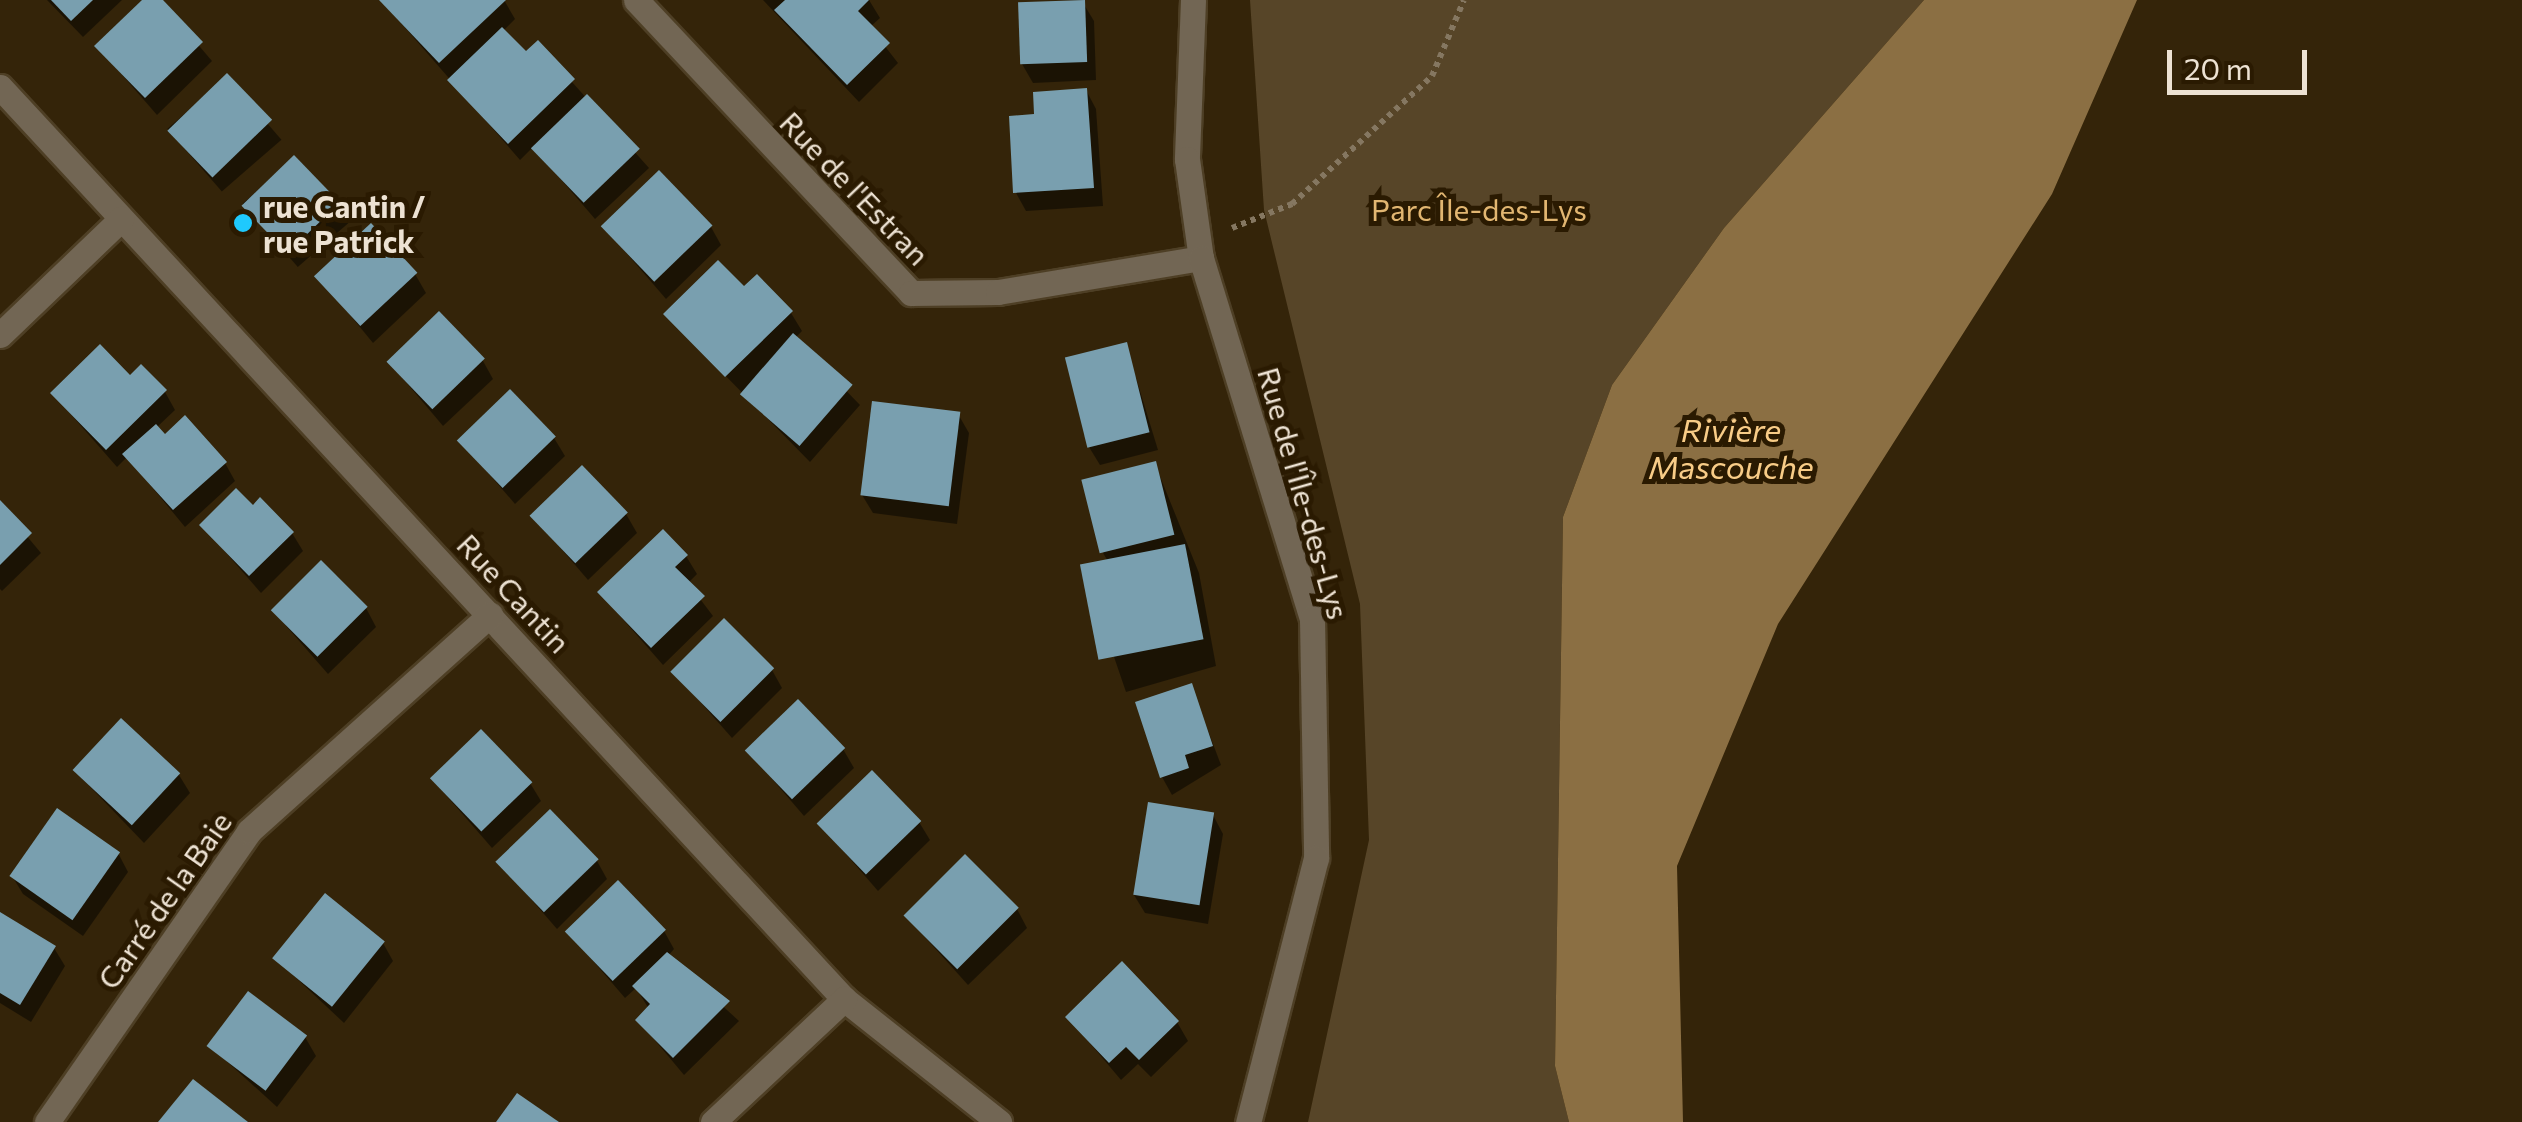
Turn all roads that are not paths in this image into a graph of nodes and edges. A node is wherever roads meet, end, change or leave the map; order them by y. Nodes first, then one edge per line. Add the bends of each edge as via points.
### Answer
1 (636, 0) edge
2 (1193, 0) edge
3 (0, 86) edge
4 (121, 219) junction
5 (1200, 250) junction
6 (0, 335) edge
7 (490, 615) junction
8 (844, 999) junction
9 (48, 1122) edge
10 (713, 1122) edge
11 (999, 1122) edge
12 (1248, 1122) edge

1 - 5 street, Rue de l'Estran via 912,293 998,292
2 - 5 street, Rue de l'Île-des-Lys via 1187,159
3 - 4 street, Rue Cantin
4 - 6 street
4 - 7 street, Rue Cantin
5 - 12 street, Rue de l'Île-des-Lys via 1312,618 1316,858
7 - 8 street, Rue Cantin
7 - 9 street, Carré de la Baie via 249,831
8 - 10 street
8 - 11 street, Rue Cantin

